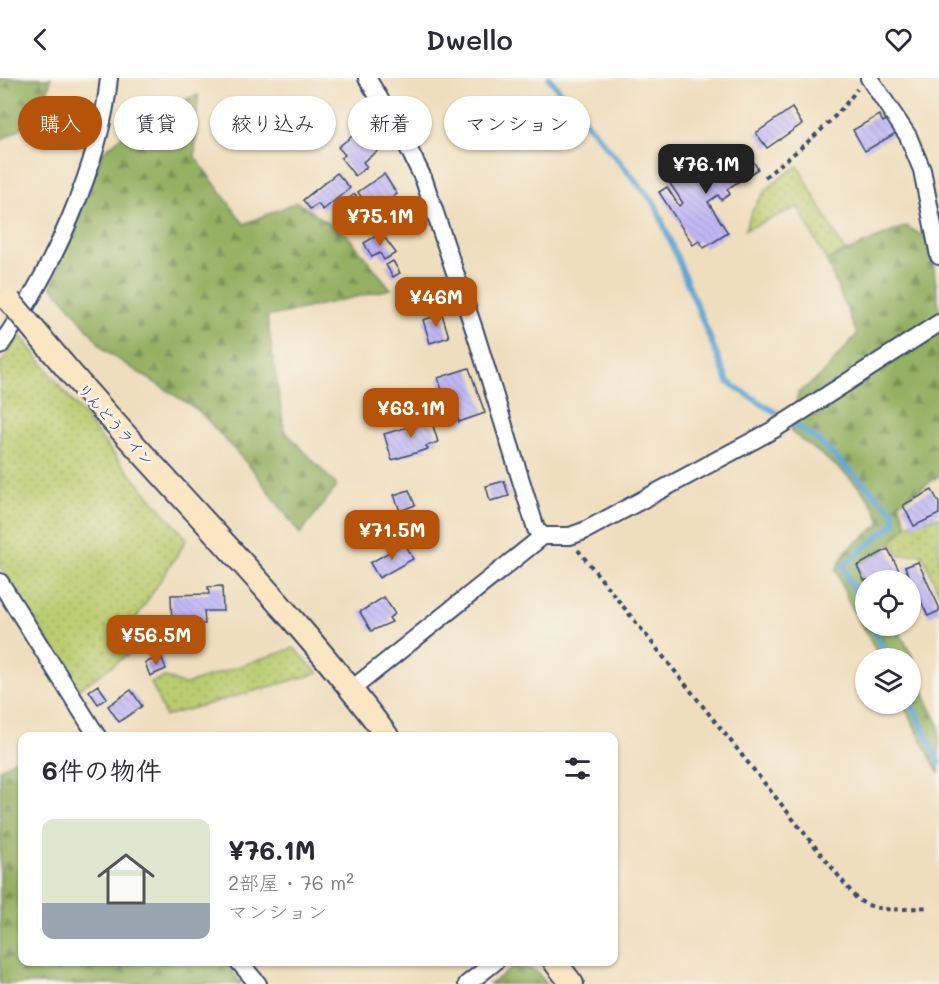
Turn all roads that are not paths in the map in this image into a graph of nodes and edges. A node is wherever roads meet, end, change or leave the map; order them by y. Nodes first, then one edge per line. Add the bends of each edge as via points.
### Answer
1 (109, 78) edge
2 (367, 78) edge
3 (863, 82) edge
4 (939, 256) edge
5 (5, 295) edge
6 (939, 323) edge
7 (0, 346) edge
8 (543, 536) junction
9 (0, 582) edge
10 (352, 689) junction
11 (94, 732) edge
12 (384, 732) edge
13 (242, 966) edge
14 (490, 966) edge
15 (558, 966) edge
16 (258, 984) edge
17 (467, 984) edge
18 (572, 984) edge

1 - 7 street via 99,134 57,248
2 - 8 street via 424,180 536,529
3 - 4 street via 908,136 922,170
5 - 10 street, りんどうライン, bridge
6 - 8 street via 773,430 584,531 570,536
8 - 10 street
9 - 11 street
10 - 12 street, りんどうライン
13 - 16 street
14 - 17 street
15 - 18 street

